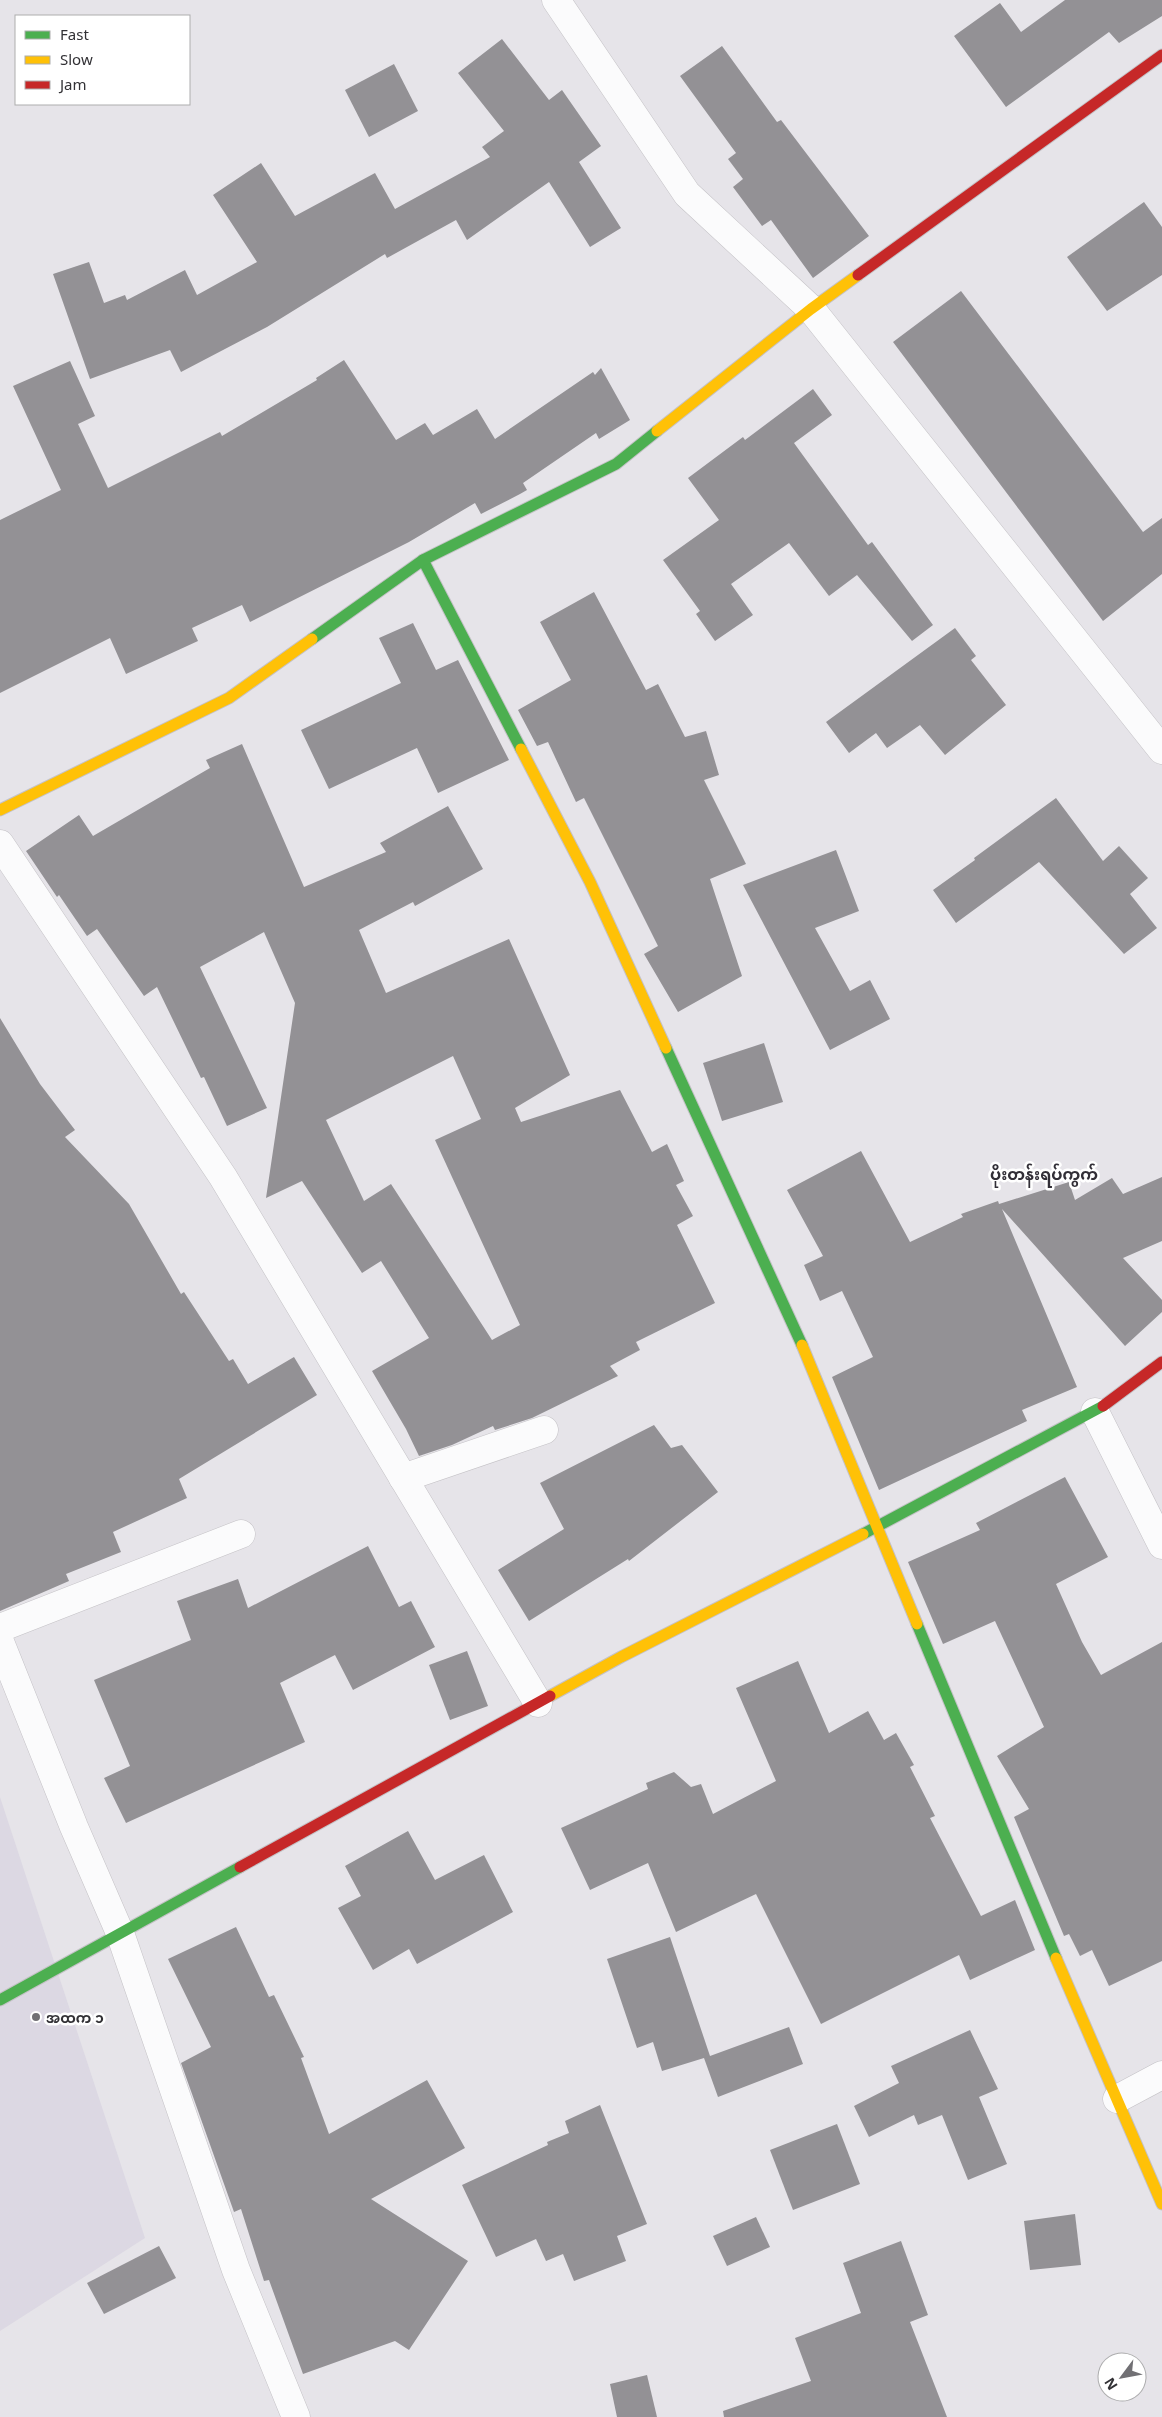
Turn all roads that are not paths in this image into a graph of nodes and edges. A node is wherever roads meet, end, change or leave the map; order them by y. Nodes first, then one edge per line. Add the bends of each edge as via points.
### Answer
1 (556, 0) edge
2 (1162, 55) edge
3 (811, 309) junction
4 (423, 560) junction
5 (1162, 750) edge
6 (0, 810) edge
7 (0, 844) edge
8 (1162, 1362) edge
9 (1095, 1412) junction
10 (544, 1430) dead end
11 (403, 1478) junction
12 (877, 1527) junction
13 (241, 1534) dead end
14 (1162, 1545) edge
15 (0, 1628) edge
16 (0, 1642) edge
17 (538, 1703) junction
18 (120, 1933) junction
19 (0, 2000) edge
20 (1162, 2074) edge
21 (1117, 2099) junction
22 (1162, 2204) edge
23 (296, 2417) edge

1 - 3 street via 687,194
2 - 3 street
3 - 4 street via 616,464
3 - 5 street
4 - 6 street via 229,698
4 - 12 street via 590,882 799,1339
7 - 11 street via 223,1177
8 - 9 street
9 - 12 street
9 - 14 street
10 - 11 street
11 - 17 street
12 - 17 street
12 - 21 street
13 - 15 street
16 - 18 street
17 - 18 street
18 - 19 street
18 - 23 street via 236,2270
20 - 21 street
21 - 22 street

